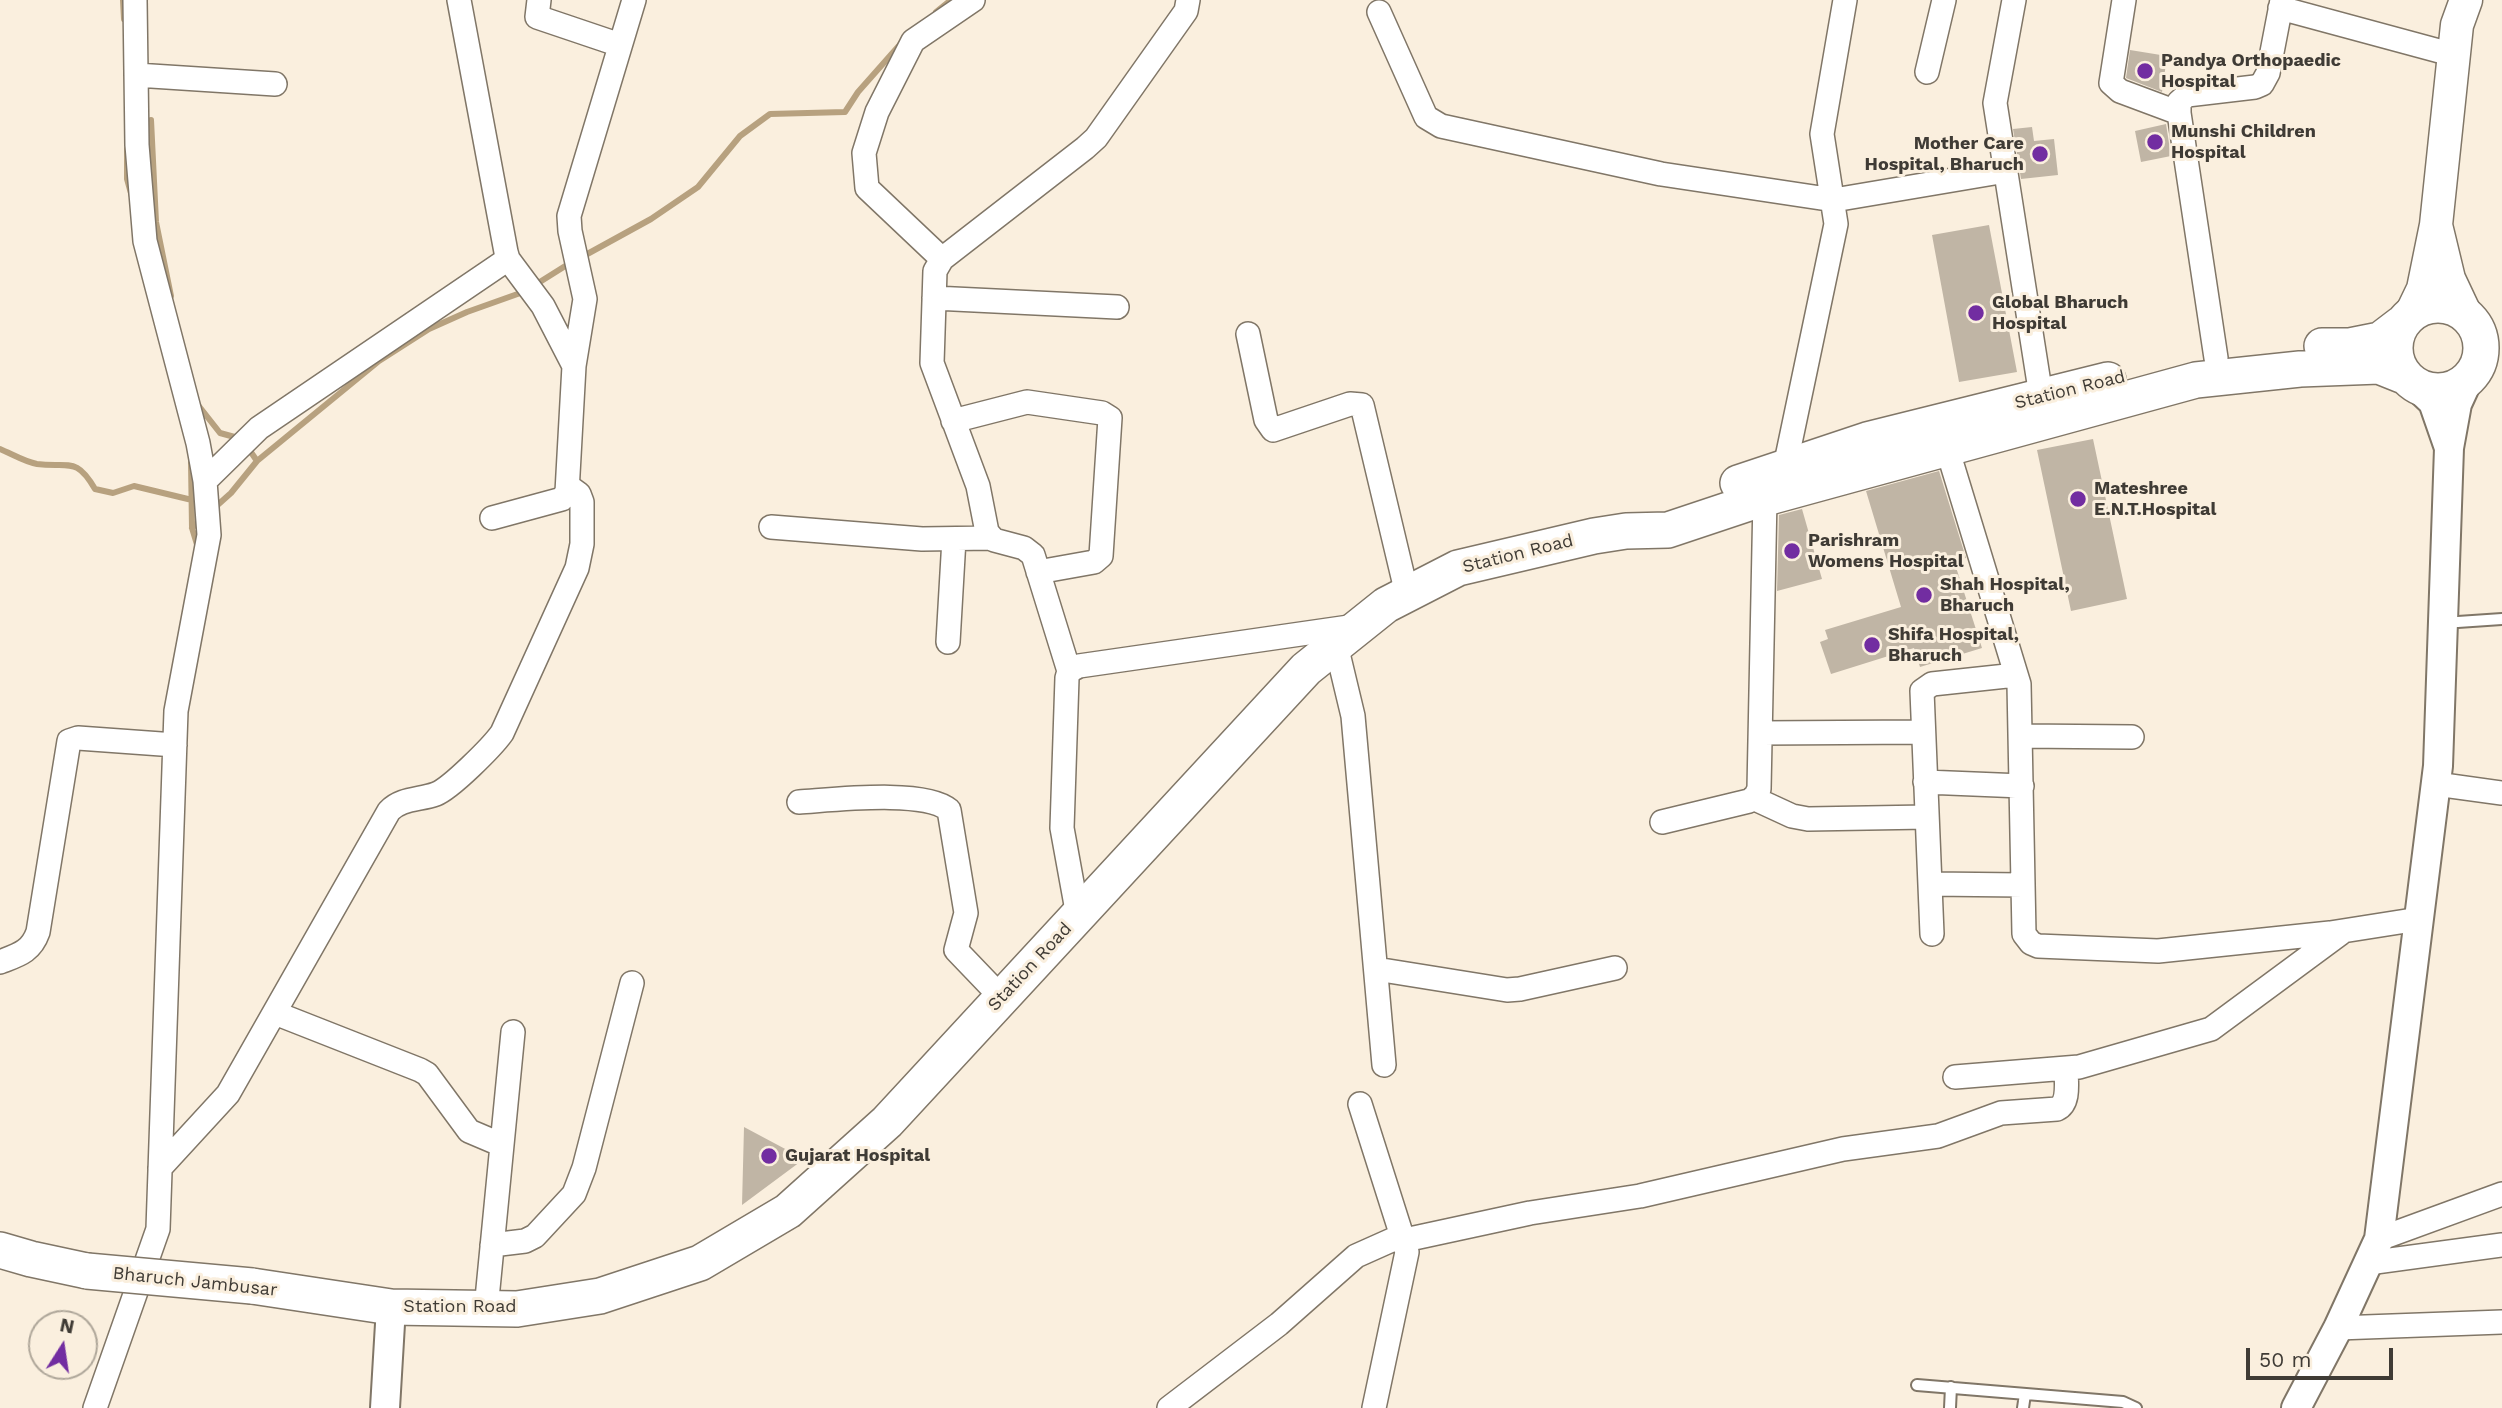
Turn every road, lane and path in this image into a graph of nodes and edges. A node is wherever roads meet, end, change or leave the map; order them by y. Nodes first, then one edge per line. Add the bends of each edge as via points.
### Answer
1 (135, 0) edge
2 (459, 0) edge
3 (539, 0) edge
4 (634, 0) edge
5 (973, 0) edge
6 (1188, 0) edge
7 (1845, 0) edge
8 (1944, 0) edge
9 (2014, 0) edge
10 (2124, 0) edge
11 (2466, 0) edge
12 (2281, 4) edge
13 (1379, 12) dead end
14 (620, 45) junction
15 (2454, 55) junction
16 (1927, 72) dead end
17 (136, 75) junction
18 (275, 84) dead end
19 (2179, 113) junction
20 (2006, 171) junction
21 (1833, 200) junction
22 (2436, 225) junction
23 (508, 258) junction
24 (942, 259) junction
25 (934, 298) junction
26 (1117, 307) dead end
27 (2465, 313) junction
28 (2502, 318) edge
29 (2406, 319) junction
30 (1248, 334) dead end
31 (2216, 358) junction
32 (574, 366) junction
33 (2483, 367) edge
34 (2410, 380) junction
35 (2041, 396) junction
36 (953, 421) junction
37 (1947, 448) junction
38 (2449, 448) junction
39 (205, 481) junction
40 (1782, 485) junction
41 (568, 486) junction
42 (492, 518) dead end
43 (771, 527) dead end
44 (990, 538) junction
45 (954, 539) junction
46 (1038, 572) junction
47 (1407, 594) junction
48 (2502, 619) edge
49 (2443, 623) junction
50 (1348, 635) junction
51 (948, 642) dead end
52 (1069, 671) junction
53 (2016, 676) junction
54 (1923, 732) junction
55 (1761, 733) junction
56 (2021, 736) junction
57 (2132, 737) dead end
58 (175, 745) junction
59 (1925, 782) junction
60 (2436, 784) junction
61 (2022, 786) junction
62 (2502, 793) edge
63 (1753, 798) junction
64 (799, 802) dead end
65 (1927, 817) junction
66 (1662, 821) dead end
67 (1930, 884) junction
68 (2023, 885) junction
69 (1078, 916) junction
70 (2419, 919) junction
71 (2343, 931) junction
72 (1932, 934) dead end
73 (0, 962) edge
74 (1615, 968) dead end
75 (1376, 969) junction
76 (632, 982) dead end
77 (1002, 998) junction
78 (275, 1013) junction
79 (513, 1032) dead end
80 (1384, 1065) dead end
81 (2066, 1068) junction
82 (1955, 1077) dead end
83 (1360, 1104) dead end
84 (502, 1145) junction
85 (160, 1168) junction
86 (2502, 1194) edge
87 (1402, 1231) junction
88 (492, 1245) junction
89 (2502, 1245) edge
90 (0, 1250) edge
91 (2374, 1251) junction
92 (391, 1307) junction
93 (486, 1309) junction
94 (2502, 1322) edge
95 (2338, 1328) junction
96 (1917, 1385) dead end
97 (1951, 1387) junction
98 (2025, 1394) junction
99 (95, 1408) edge
100 (385, 1408) edge
101 (1169, 1408) edge
102 (1374, 1408) edge
103 (1950, 1408) edge
104 (2023, 1408) edge
105 (2136, 1408) edge
106 (2296, 1408) edge

1 - 17 street
2 - 23 street
3 - 14 street via 537,17
4 - 14 street
5 - 24 street via 913,41 877,112 864,153 867,188
6 - 24 street via 1096,138
7 - 21 street via 1822,134
8 - 16 street
9 - 20 street via 1995,98
10 - 19 street via 2111,83 2120,91
11 - 15 main road
12 - 15 street
12 - 19 street via 2262,84 2187,95 2179,102
13 - 21 street via 1426,117 1441,126 1661,174
14 - 32 street via 570,208 570,230 585,299
15 - 22 main road
17 - 18 street
17 - 39 street via 145,241
19 - 31 street
20 - 21 street
20 - 35 street
21 - 40 street via 1836,224
22 - 27 main road via 2449,279
22 - 29 main road via 2424,289
23 - 32 street via 543,306
23 - 39 street via 259,428
24 - 25 street via 935,271
25 - 26 street
25 - 36 street via 932,363
27 - 28 main road
27 - 29 main road via 2436,304
27 - 33 main road via 2481,338
29 - 31 main road, Station Road via 2379,340 2350,346 2300,346
29 - 34 main road via 2396,337 2395,351 2397,364
30 - 47 street via 1266,420 1273,430 1350,404 1362,405
31 - 35 main road, Station Road
32 - 41 street
33 - 34 main road via 2456,388 2441,391
33 - 38 street via 2457,404
34 - 37 main road, Station Road via 2379,366 2196,380
34 - 38 street via 2433,402
35 - 40 main road, Station Road via 1867,440
36 - 44 street via 978,486
36 - 46 street via 1027,402 1110,418 1101,556 1094,562
37 - 40 main road, Station Road
37 - 53 street
38 - 49 street
39 - 58 street via 209,535 176,711
40 - 47 main road, Station Road via 1648,513 1626,531 1458,568
40 - 55 street
41 - 42 street via 562,499
41 - 78 street via 582,502 581,556 502,733 444,789 399,803 389,811
43 - 45 street
44 - 45 street
44 - 46 street via 1028,550
45 - 51 street
46 - 52 street
47 - 50 main road, Station Road
48 - 49 lane
49 - 60 street
50 - 52 street via 1079,666
50 - 69 main road, Station Road via 1306,669
50 - 75 street
52 - 69 street via 1062,828
53 - 54 street via 1926,687 1921,695
53 - 56 street
54 - 55 street
54 - 59 street
55 - 63 street via 1761,781
56 - 57 street
56 - 61 street
58 - 73 street via 69,741 35,943 28,951
58 - 85 street
59 - 61 street
59 - 65 street
60 - 62 street
60 - 70 street
61 - 68 street
63 - 65 street via 1808,819
63 - 66 street
64 - 77 street via 892,798 935,802 949,810 966,913 956,950
65 - 67 street
67 - 68 street
67 - 72 street
68 - 71 street via 2024,934 2038,946 2158,951
69 - 77 main road, Station Road
70 - 71 street
70 - 91 street
71 - 81 street via 2211,1029
74 - 75 street via 1520,989
75 - 80 street
76 - 88 street via 574,1194 530,1239
77 - 93 main road, Station Road via 887,1122 788,1211 700,1263 600,1296 517,1309
78 - 84 street via 427,1074 469,1131
78 - 85 street via 222,1102
79 - 84 street
81 - 82 street
81 - 87 street via 2065,1102 2057,1110 2001,1113 1938,1136 1843,1149 1648,1195
83 - 87 street
84 - 88 street
85 - 99 street via 158,1229
86 - 91 street
87 - 101 street via 1356,1256 1279,1324
87 - 102 street via 1407,1258
88 - 93 street
89 - 91 street
90 - 92 main road, Bharuch Jambusar, bridge via 87,1271 252,1286
91 - 95 street
92 - 93 main road, Station Road
92 - 100 street
94 - 95 street
95 - 106 street
96 - 97 lane
97 - 98 lane
97 - 103 lane
98 - 104 lane
98 - 105 lane via 2123,1402

